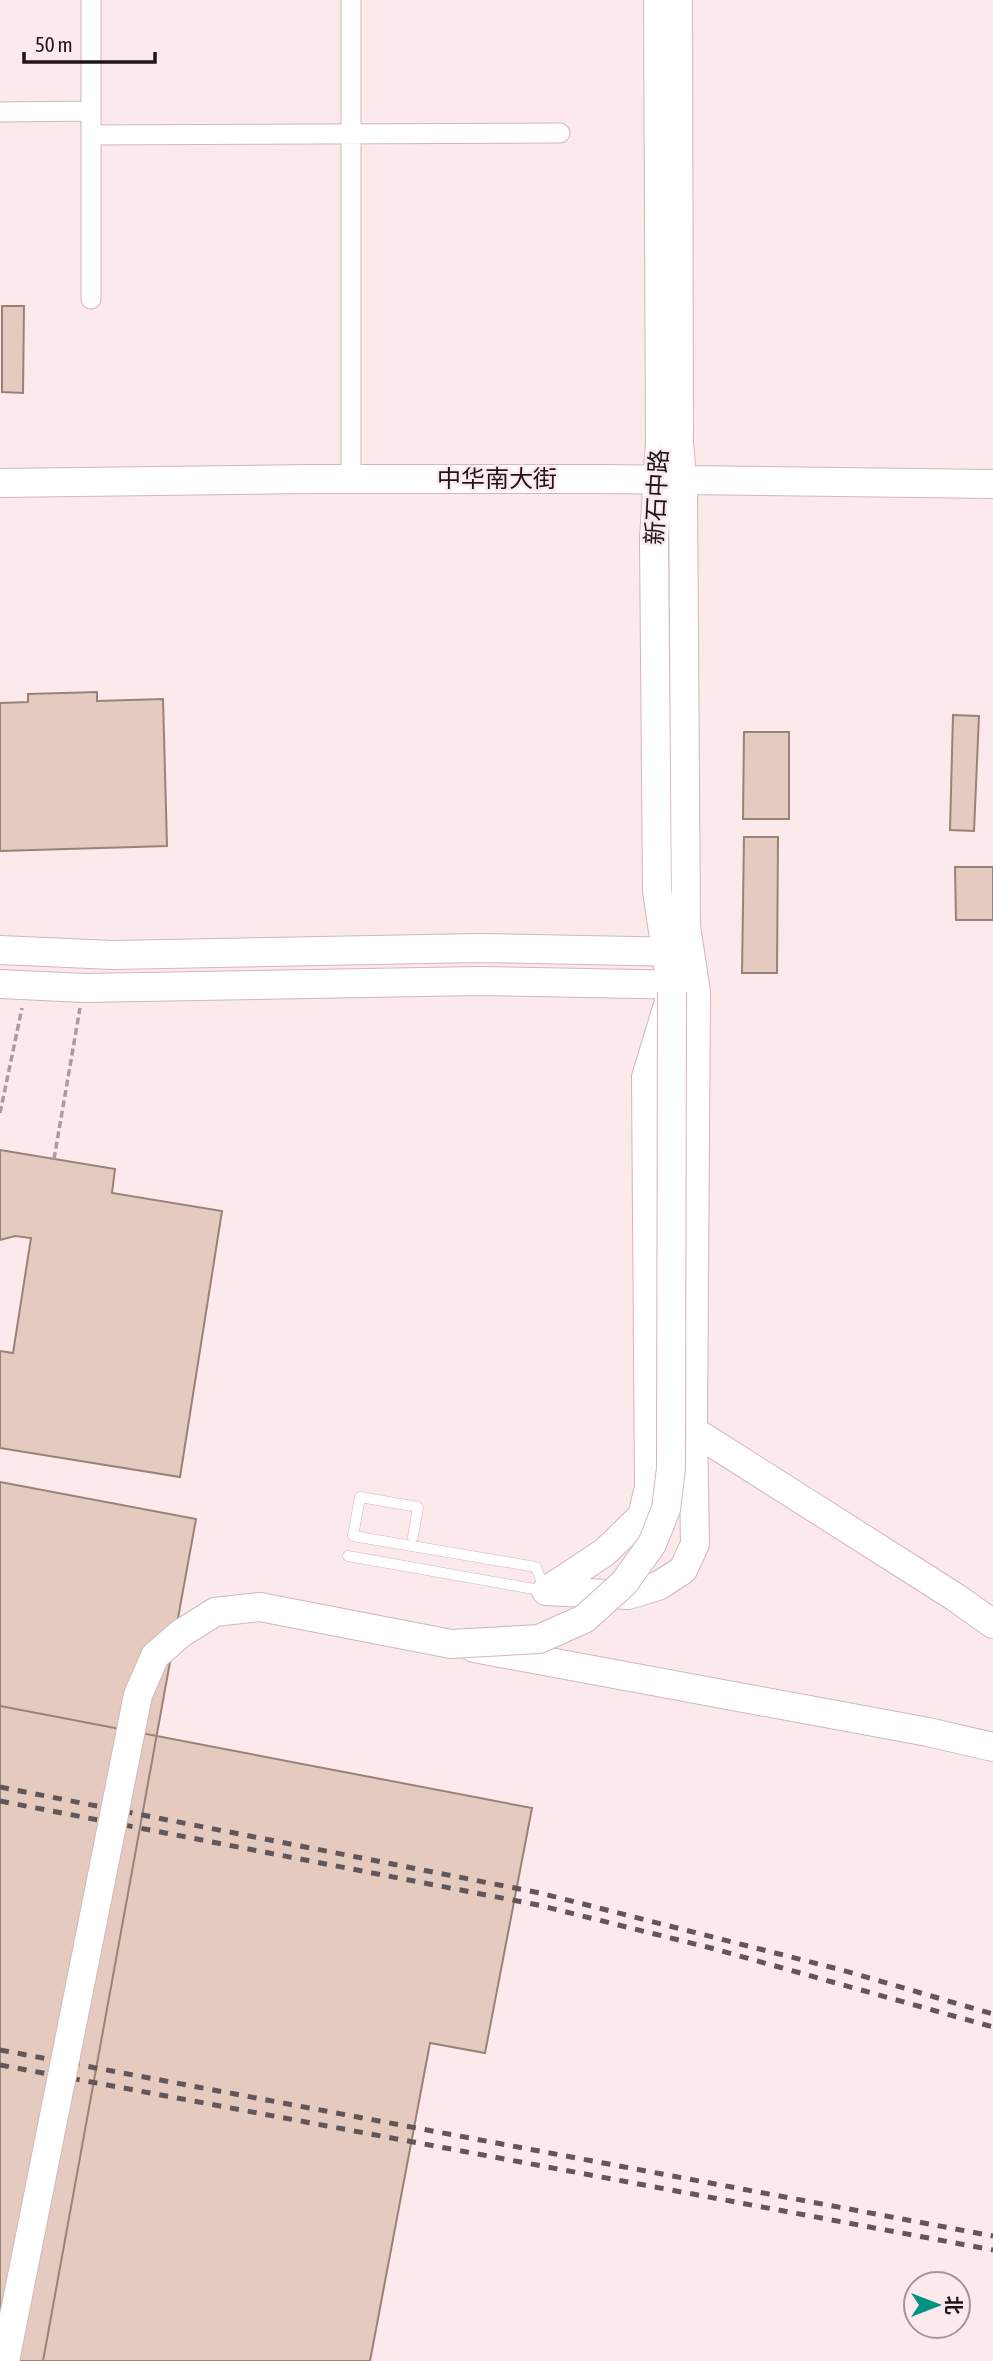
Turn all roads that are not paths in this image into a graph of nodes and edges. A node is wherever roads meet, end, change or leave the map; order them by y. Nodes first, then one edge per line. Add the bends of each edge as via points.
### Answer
1 (91, 0) edge
2 (351, 0) edge
3 (658, 0) edge
4 (678, 0) edge
5 (91, 111) junction
6 (0, 112) edge
7 (560, 133) dead end
8 (351, 134) junction
9 (91, 135) junction
10 (91, 299) dead end
11 (0, 466) edge
12 (993, 467) edge
13 (351, 470) junction
14 (670, 472) junction
15 (0, 483) edge
16 (993, 484) edge
17 (681, 943) junction
18 (0, 950) edge
19 (13, 985) edge
20 (679, 987) junction
21 (649, 1408) junction
22 (693, 1429) junction
23 (412, 1536) dead end
24 (348, 1556) dead end
25 (546, 1591) junction
26 (993, 1624) edge
27 (451, 1644) junction
28 (993, 1748) edge
29 (5, 2361) edge

1 - 5 street
2 - 8 street
3 - 14 main road, 新石中路
4 - 14 main road, 新石中路
5 - 6 street
5 - 9 street
7 - 8 street
8 - 9 street
8 - 13 street
9 - 10 street
11 - 13 main road, 中华南大街
12 - 14 main road, 中华南大街
13 - 14 main road, 中华南大街
13 - 15 main road, 中华南大街
14 - 16 main road, 中华南大街
14 - 17 main road, 新石中路
17 - 18 main road via 113,955
17 - 20 main road, 新石中路
19 - 20 main road via 84,988 479,981
20 - 21 main road via 646,1077
20 - 22 main road
20 - 27 main road, bridge via 671,1454 666,1509 652,1544 624,1583 584,1619 539,1639
21 - 22 main road
21 - 25 main road via 649,1488 642,1516 605,1552
22 - 25 main road via 695,1544 683,1570 658,1586 628,1595
22 - 26 main road
23 - 25 lane via 418,1507 360,1497 353,1536 536,1567
24 - 25 lane
27 - 28 main road, bridge
27 - 29 main road, bridge via 260,1608 215,1612 155,1656 138,1695

